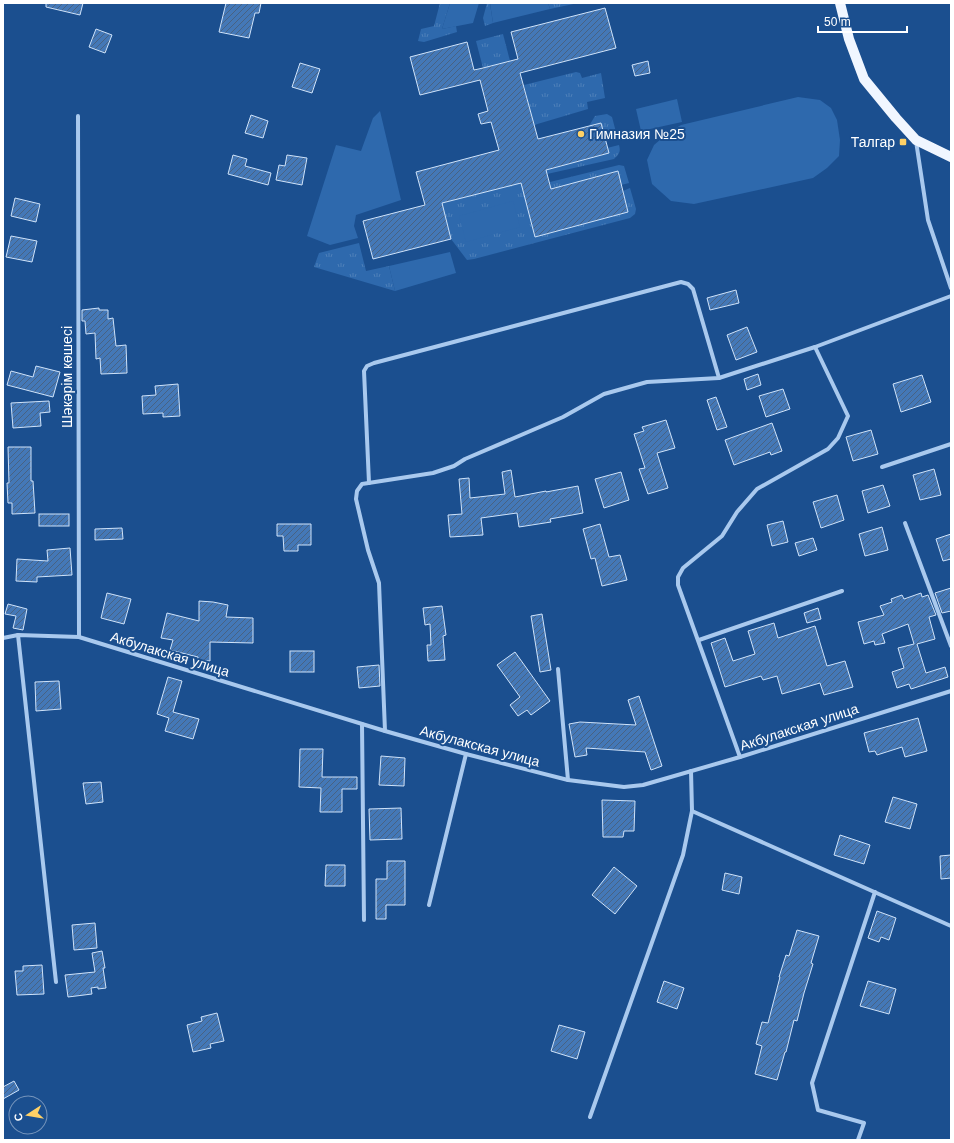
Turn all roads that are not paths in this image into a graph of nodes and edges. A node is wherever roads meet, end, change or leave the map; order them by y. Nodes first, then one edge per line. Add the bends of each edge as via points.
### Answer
1 (840, 3) edge
2 (78, 116) dead end
3 (916, 140) junction
4 (951, 157) edge
5 (951, 288) edge
6 (951, 296) edge
7 (815, 347) junction
8 (720, 378) junction
9 (951, 444) edge
10 (882, 467) dead end
11 (369, 483) junction
12 (905, 523) dead end
13 (842, 591) dead end
14 (18, 635) junction
15 (79, 637) junction
16 (3, 638) edge
17 (699, 640) junction
18 (951, 646) edge
19 (558, 669) dead end
20 (951, 691) edge
21 (362, 724) junction
22 (385, 731) junction
23 (466, 754) junction
24 (740, 757) junction
25 (690, 771) junction
26 (568, 780) junction
27 (692, 812) junction
28 (875, 892) junction
29 (429, 905) dead end
30 (364, 920) dead end
31 (951, 926) edge
32 (56, 982) dead end
33 (590, 1117) dead end
34 (858, 1140) edge

1 - 3 main road via 848,40 864,79
2 - 15 street, Шәкәрім көшесі
3 - 4 main road
3 - 5 street via 928,220
6 - 7 street
7 - 8 street
7 - 17 street via 848,416 838,438 828,449 756,489 722,536 683,568 678,577 678,584
8 - 11 street via 647,382 604,394 563,417 454,466 433,473
8 - 11 street via 693,290 688,284 681,282 374,363 367,366 364,371
9 - 10 street
11 - 22 street via 362,484 357,491 356,499 379,583
12 - 18 street
13 - 17 street
14 - 15 street, Акбулакская улица
14 - 16 street, Акбулакская улица
14 - 32 street
15 - 21 street, Акбулакская улица
17 - 24 street
19 - 26 street
20 - 24 street, Акбулакская улица
21 - 22 street, Акбулакская улица
21 - 30 street
22 - 23 street, Акбулакская улица
23 - 26 street, Акбулакская улица
23 - 29 street
24 - 25 street, Акбулакская улица
25 - 26 street, Акбулакская улица via 643,785 624,787
25 - 27 street
27 - 28 street
27 - 33 street via 683,855
28 - 31 street
28 - 34 street via 812,1083 818,1110 864,1123

